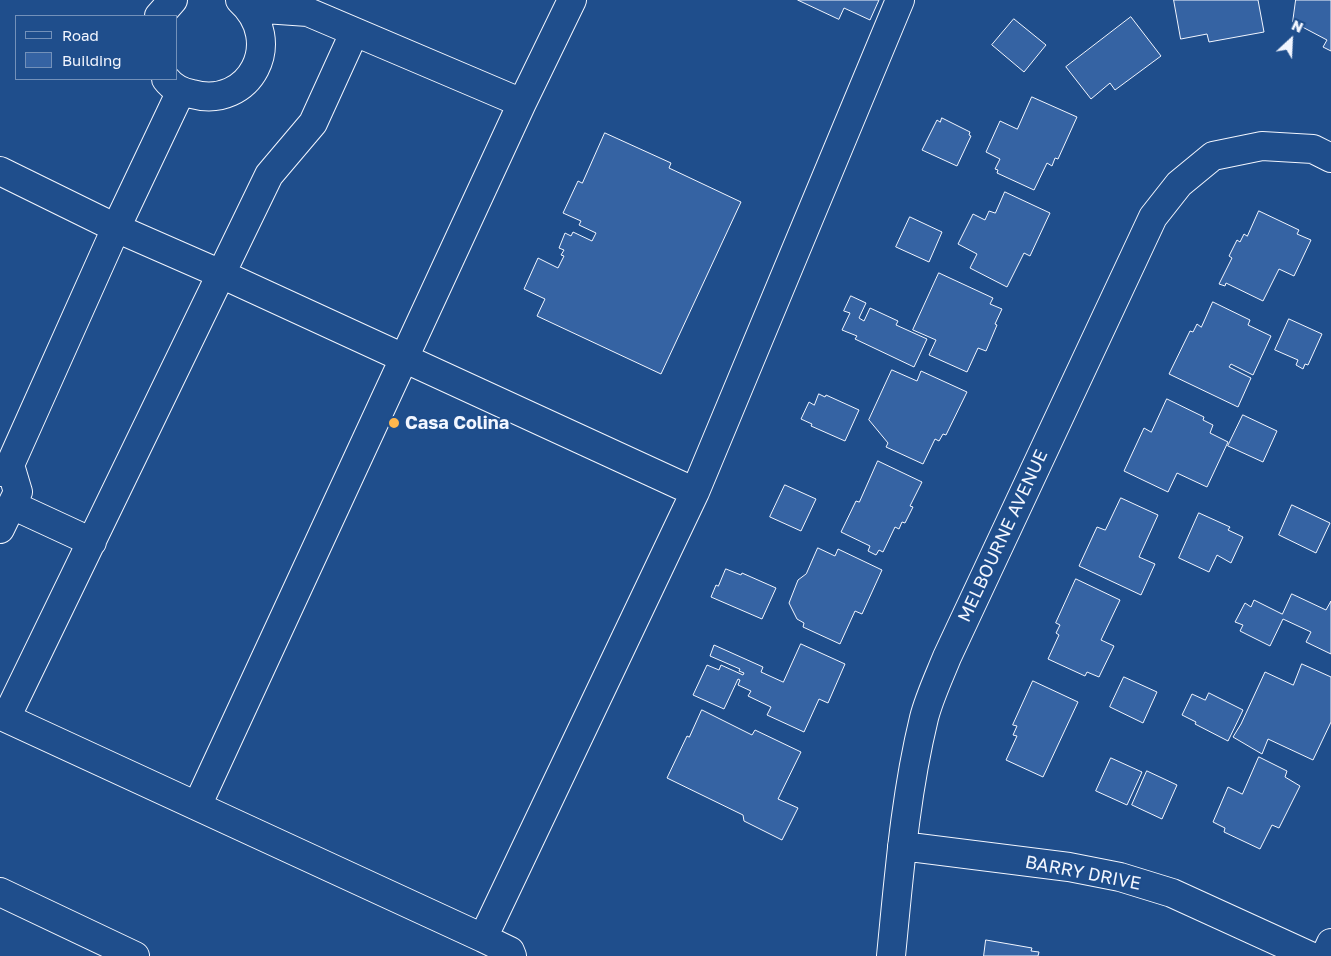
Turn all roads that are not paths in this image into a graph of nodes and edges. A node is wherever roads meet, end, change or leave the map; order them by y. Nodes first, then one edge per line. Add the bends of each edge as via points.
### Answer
1 (173, 0) edge
2 (572, 0) edge
3 (900, 0) edge
4 (245, 4) edge
5 (159, 15) edge
6 (354, 33) junction
7 (173, 85) edge
8 (522, 103) junction
9 (1331, 158) edge
10 (0, 171) edge
11 (116, 228) junction
12 (221, 274) junction
13 (403, 359) junction
14 (5, 468) edge
15 (695, 492) junction
16 (12, 505) junction
17 (0, 529) edge
18 (92, 542) junction
19 (197, 806) junction
20 (902, 846) junction
21 (0, 892) edge
22 (483, 938) junction
23 (1331, 943) edge
24 (135, 956) edge
25 (512, 956) edge
26 (891, 956) edge
27 (1310, 956) edge
28 (1325, 956) edge

1 - 5 street
2 - 8 street
3 - 15 street
4 - 6 street via 308,12
4 - 7 street via 259,25 262,43 259,61 250,77 236,89 219,96 201,97
6 - 8 street
6 - 12 street via 313,123 269,175
7 - 11 street
8 - 13 street
9 - 20 street, MELBOURNE AVENUE via 1313,149 1262,146 1213,156 1179,184 1153,217 947,657 925,716 912,772
10 - 11 street
11 - 12 street
11 - 14 street
12 - 13 street
12 - 18 street
13 - 15 street
13 - 19 street
14 - 16 street via 18,492
15 - 22 street
16 - 17 street
16 - 18 street
18 - 19 street via 6,718
19 - 22 street
20 - 26 street, MELBOURNE AVENUE
20 - 27 street, BARRY DRIVE via 1120,876 1172,893
21 - 24 street
22 - 25 street via 510,951
23 - 28 street

